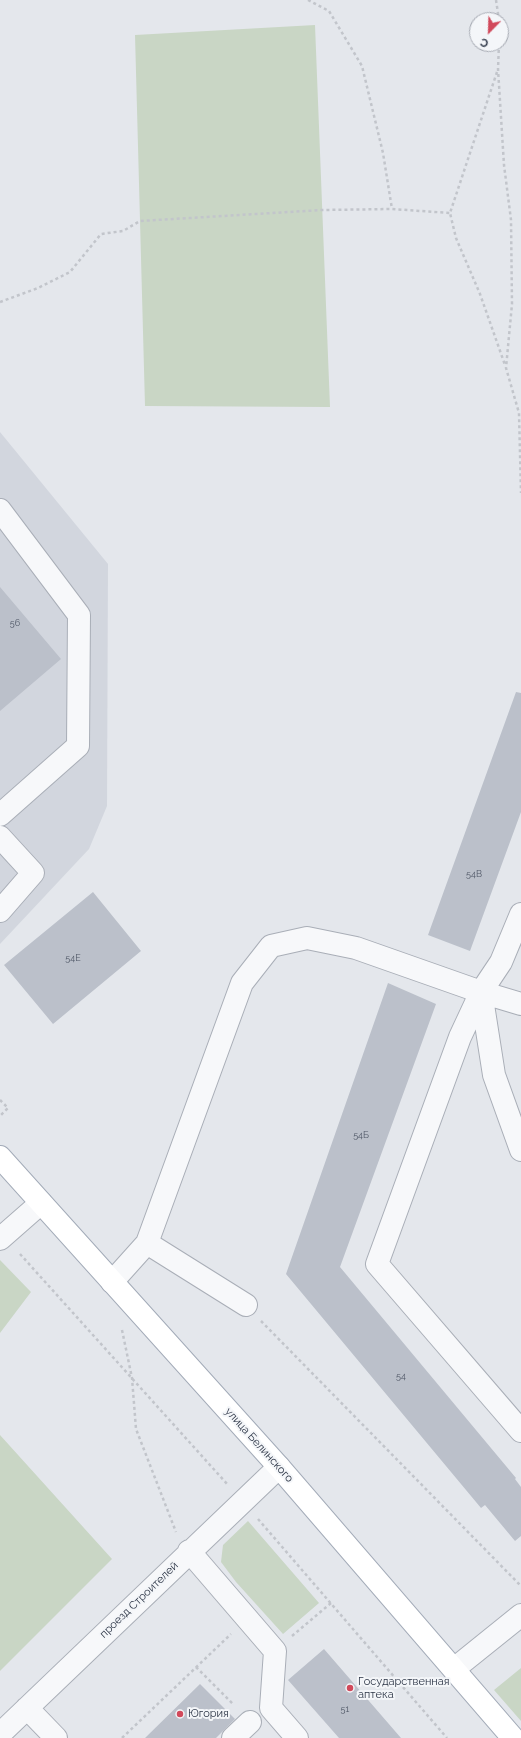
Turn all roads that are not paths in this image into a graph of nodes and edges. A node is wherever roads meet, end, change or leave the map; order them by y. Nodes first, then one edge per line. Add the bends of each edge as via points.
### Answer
1 (0, 510) edge
2 (0, 815) edge
3 (0, 837) edge
4 (0, 911) edge
5 (521, 914) edge
6 (481, 992) junction
7 (521, 1004) edge
8 (521, 1150) edge
9 (0, 1157) edge
10 (41, 1202) junction
11 (0, 1239) edge
12 (147, 1243) junction
13 (112, 1282) junction
14 (246, 1305) road end
15 (521, 1431) edge
16 (279, 1467) junction
17 (190, 1551) junction
18 (521, 1615) edge
19 (454, 1669) junction
20 (27, 1708) junction
21 (250, 1722) road end
22 (0, 1734) edge
23 (56, 1738) edge
24 (233, 1738) edge
25 (297, 1738) edge
26 (513, 1738) edge

1 - 2 street via 79,615 78,746
3 - 4 street via 34,873
5 - 6 street via 501,962
6 - 7 street
6 - 8 street via 494,1075
6 - 12 street via 356,948 307,938 271,946 242,983
6 - 15 street via 460,1037 376,1264
9 - 10 main road, улица Белинского
10 - 11 street
10 - 13 main road, улица Белинского
12 - 13 street
12 - 14 street
13 - 16 main road, улица Белинского
16 - 17 street, проезд Строителей
16 - 19 main road, улица Белинского
17 - 20 street, проезд Строителей
17 - 25 street via 275,1651 271,1708
18 - 19 street
19 - 26 main road, улица Белинского
20 - 22 street, проезд Строителей
20 - 23 street
21 - 24 street

